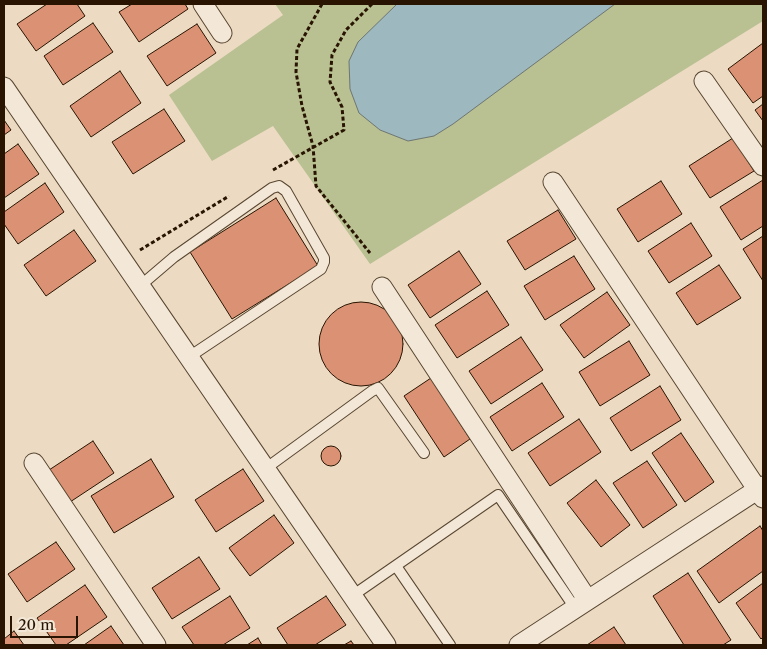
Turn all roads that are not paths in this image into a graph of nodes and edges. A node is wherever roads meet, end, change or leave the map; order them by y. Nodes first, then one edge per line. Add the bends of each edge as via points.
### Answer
1 (203, 4) edge
2 (222, 33) dead end
3 (704, 81) dead end
4 (4, 87) edge
5 (763, 166) edge
6 (553, 182) dead end
7 (140, 286) junction
8 (382, 287) dead end
9 (189, 357) junction
10 (424, 453) dead end
11 (34, 463) dead end
12 (265, 469) junction
13 (761, 492) edge
14 (396, 566) junction
15 (352, 596) junction
16 (581, 604) junction
17 (156, 645) edge
18 (386, 645) edge
19 (450, 645) edge
20 (519, 645) edge

1 - 2 street
3 - 5 street
4 - 7 street
6 - 13 street
7 - 9 street
7 - 9 lane via 174,257 272,188 279,186 286,191 324,258 321,269
8 - 16 street
9 - 12 street
10 - 12 lane via 378,388
11 - 17 street
12 - 15 street
13 - 16 street
14 - 15 lane
14 - 16 lane via 498,495
14 - 19 lane
15 - 18 street
16 - 20 street

